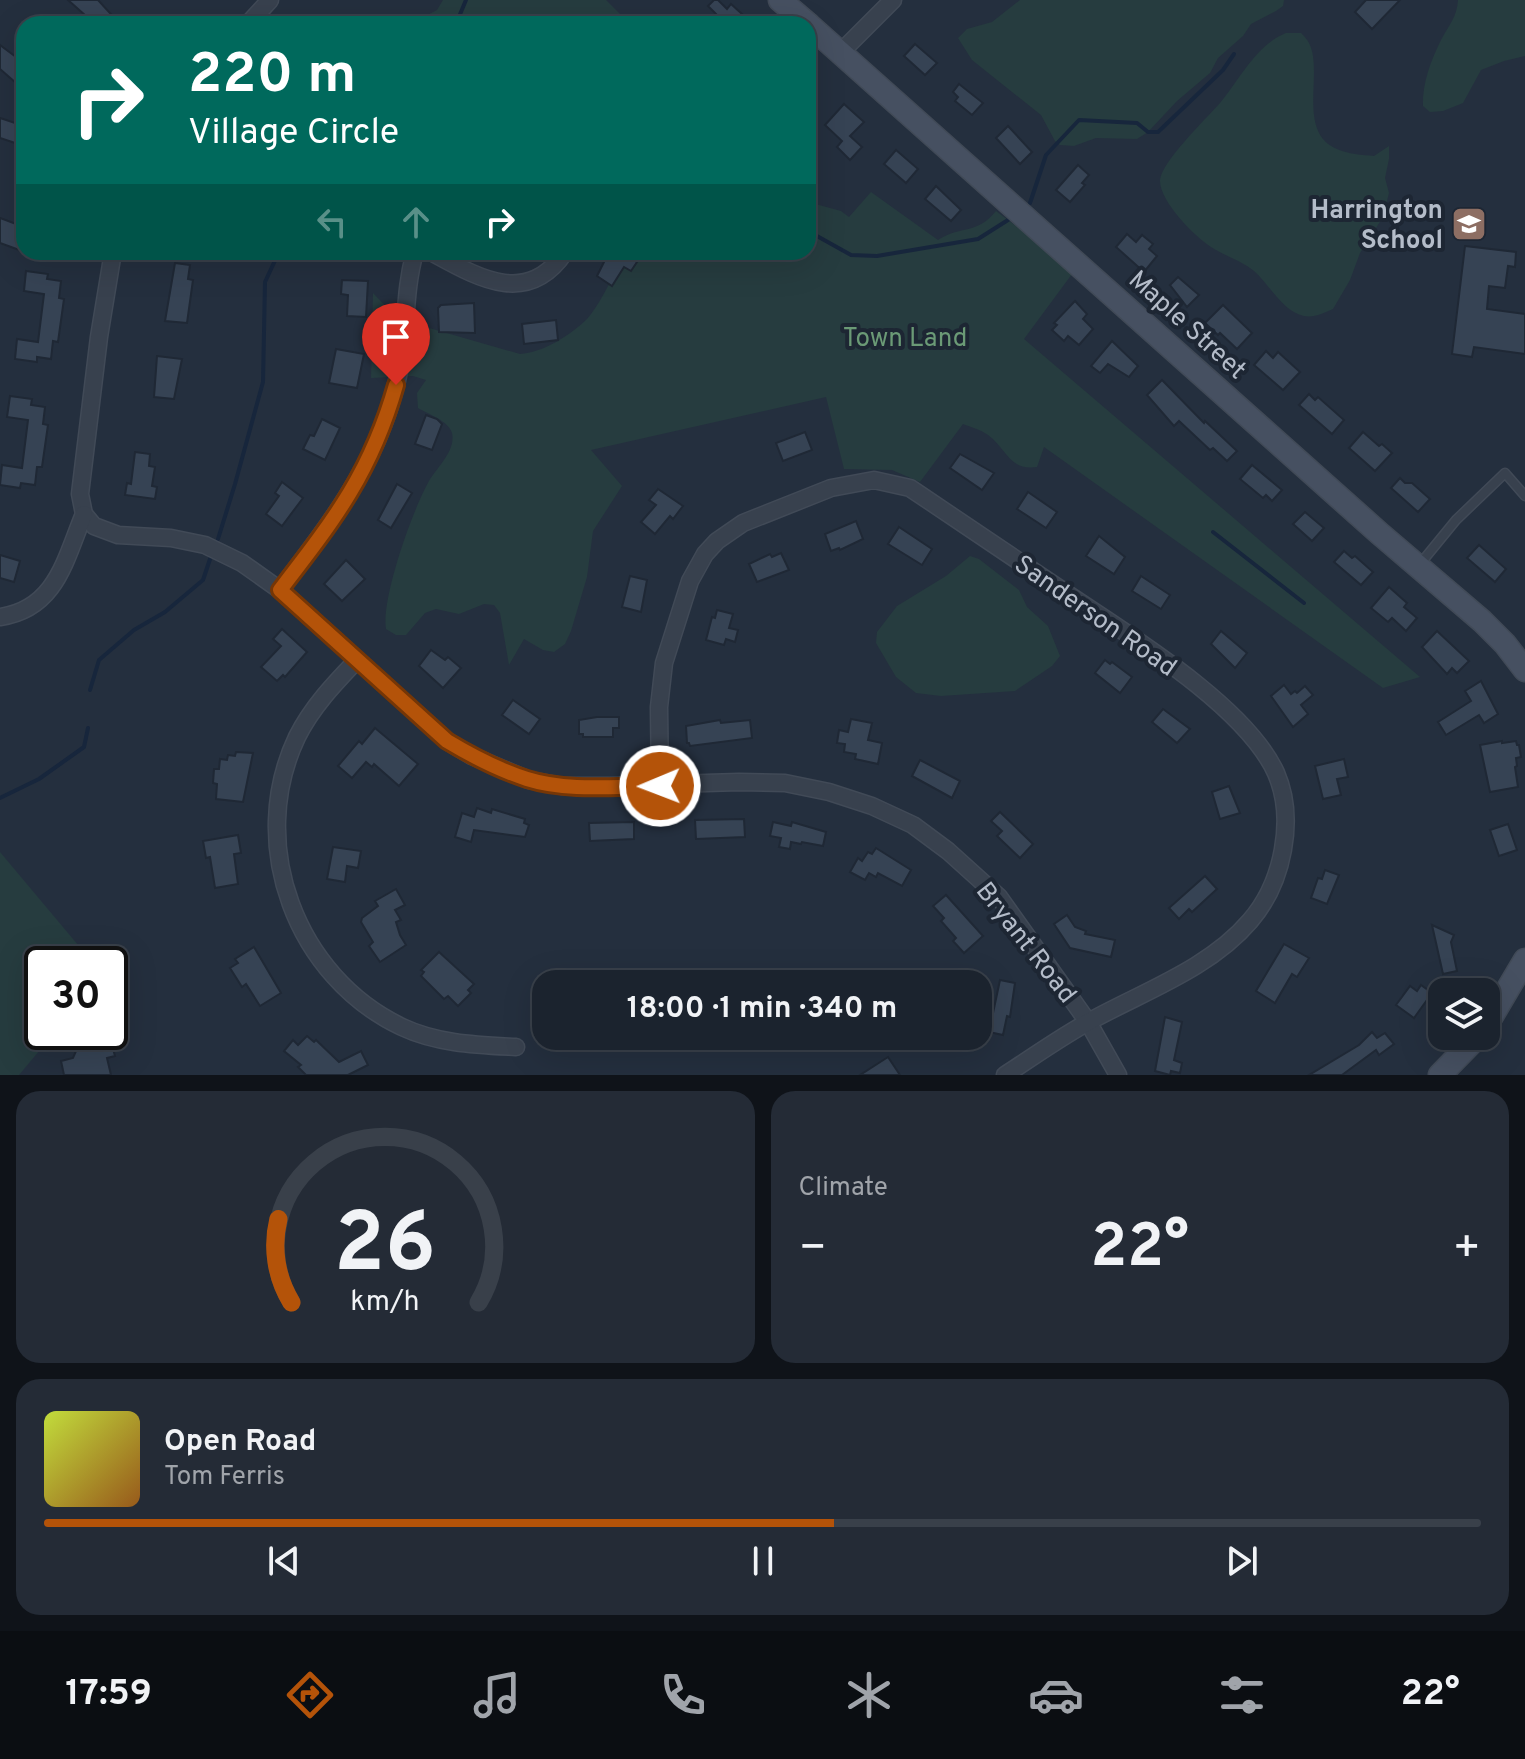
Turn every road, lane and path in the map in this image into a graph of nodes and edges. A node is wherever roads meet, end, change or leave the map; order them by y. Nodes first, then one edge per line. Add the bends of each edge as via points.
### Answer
1 (270, 0) edge
2 (780, 0) edge
3 (893, 0) edge
4 (255, 16) edge
5 (799, 16) edge
6 (816, 31) edge
7 (840, 53) junction
8 (112, 260) edge
9 (413, 260) edge
10 (446, 260) edge
11 (559, 260) edge
12 (1525, 496) edge
13 (89, 520) junction
14 (1418, 566) junction
15 (280, 590) junction
16 (0, 617) edge
17 (1505, 644) junction
18 (1525, 659) edge
19 (357, 660) junction
20 (1525, 670) edge
21 (660, 786) junction
22 (1524, 961) edge
23 (1500, 1002) edge
24 (1088, 1022) junction
25 (516, 1047) dead end
26 (1464, 1050) edge
27 (1005, 1075) edge
28 (1118, 1075) edge
29 (1440, 1075) edge

1 - 4 street
2 - 5 main road, Maple Street
3 - 7 street
6 - 7 main road, Maple Street
7 - 14 main road, Maple Street
8 - 13 street via 80,494
9 - 15 street via 401,362 381,432 340,511
10 - 11 street via 487,281 515,284 542,275
12 - 14 lane via 1505,473
13 - 15 street, Bryant Road via 118,535 205,545
13 - 16 street via 42,600
14 - 17 main road, Maple Street
15 - 19 street, Bryant Road
17 - 18 main road
17 - 20 main road, Maple Street
19 - 21 street, Bryant Road via 447,741 499,768 562,786
19 - 25 street via 308,717 282,780 277,848 294,914 314,954 346,989 382,1016 448,1041
21 - 24 street, Bryant Road via 785,783 872,806 913,825 999,897
21 - 24 street, Sanderson Road via 664,663 690,581 705,554 743,523 831,488 874,480 910,488 1177,670 1233,715 1276,772 1284,808 1283,846 1274,883 1257,912 1235,936 1184,972
22 - 23 main road
24 - 27 street, Sanderson Road
24 - 28 street, Bryant Road
26 - 29 main road

